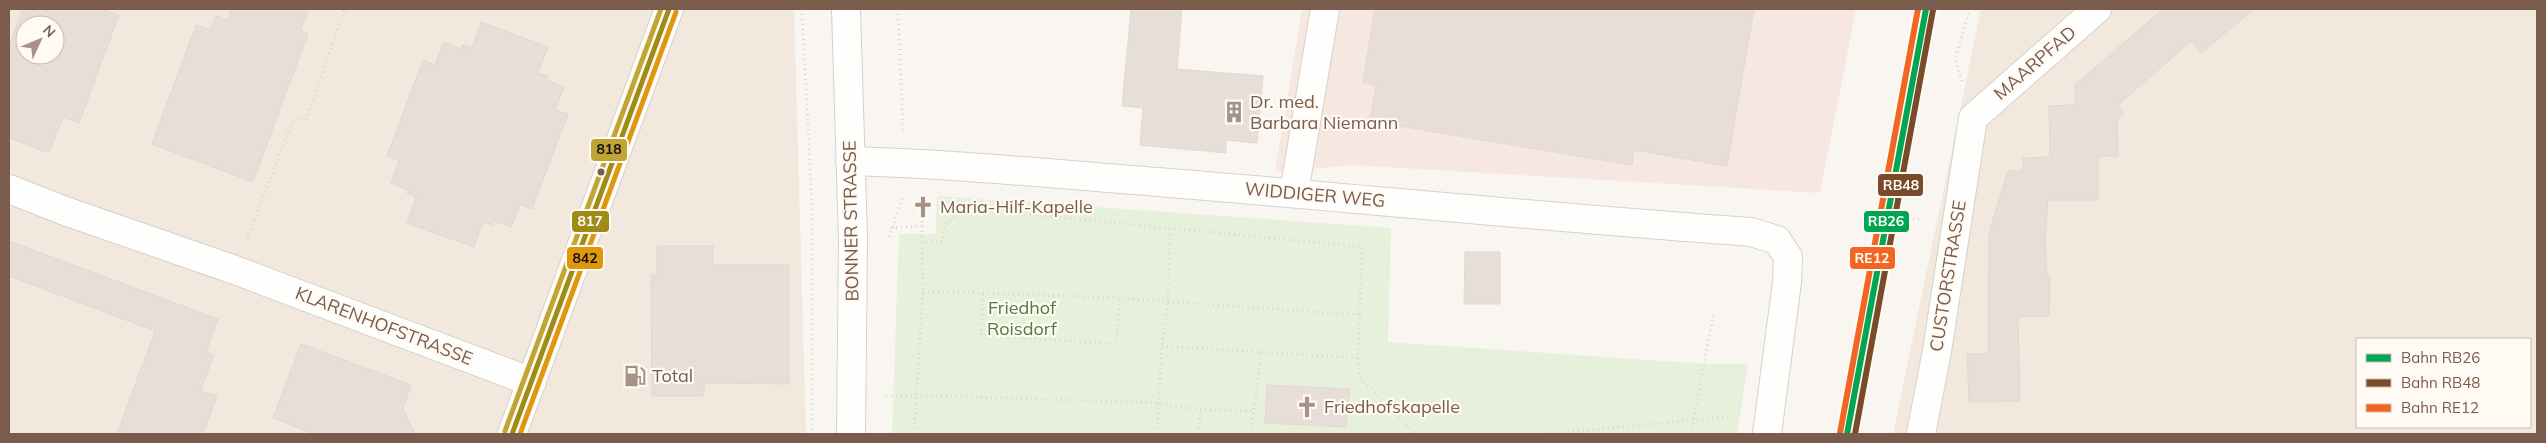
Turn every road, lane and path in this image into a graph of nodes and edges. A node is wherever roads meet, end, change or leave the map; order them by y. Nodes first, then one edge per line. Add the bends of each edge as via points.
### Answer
1 (345, 9) edge
2 (669, 9) edge
3 (802, 9) edge
4 (846, 9) edge
5 (898, 9) edge
6 (1325, 9) edge
7 (1970, 9) edge
8 (2097, 9) edge
9 (1973, 118) junction
10 (850, 161) junction
11 (904, 163) junction
12 (9, 189) edge
13 (1294, 193) junction
14 (922, 216) dead end
15 (922, 226) junction
16 (891, 228) dead end
17 (1170, 228) junction
18 (922, 242) junction
19 (235, 270) junction
20 (924, 291) junction
21 (983, 294) junction
22 (1120, 298) junction
23 (1168, 302) junction
24 (1361, 315) junction
25 (1713, 315) dead end
26 (1162, 346) junction
27 (1261, 352) junction
28 (1358, 358) junction
29 (532, 382) junction
30 (916, 394) junction
31 (852, 395) junction
32 (1158, 403) junction
33 (1201, 410) junction
34 (1253, 411) junction
35 (1694, 420) junction
36 (1769, 425) edge
37 (1613, 429) junction
38 (1570, 433) edge
39 (512, 434) edge
40 (812, 434) edge
41 (851, 434) edge
42 (914, 434) edge
43 (1157, 434) edge
44 (1198, 434) edge
45 (1251, 434) edge
46 (1415, 434) edge
47 (1548, 434) edge
48 (1612, 434) edge
49 (1691, 434) edge
50 (1921, 434) edge

1 - 19 path via 306,119 293,120
2 - 29 street
3 - 40 path via 812,206
4 - 10 street, BONNER STRASSE
5 - 11 path
6 - 13 street
7 - 9 path via 1955,59
8 - 9 street, MAARPFAD
9 - 50 street, CUSTORSTRASSE
10 - 11 street, WIDDIGER WEG
10 - 31 street, BONNER STRASSE
11 - 13 street, WIDDIGER WEG
12 - 19 street, KLARENHOFSTRASSE
13 - 36 street, WIDDIGER WEG via 1565,219 1751,232 1777,240 1788,257 1788,282
14 - 15 path
15 - 16 path
15 - 18 path
17 - 18 path via 964,208 945,225 942,242
17 - 23 path
17 - 24 path via 1362,246
18 - 20 path
19 - 29 street, KLARENHOFSTRASSE
20 - 21 path
20 - 30 path
21 - 22 path
21 - 22 path via 981,335 1116,344
22 - 23 path
23 - 24 path
23 - 26 path
24 - 28 path
25 - 35 path
26 - 27 path
26 - 32 path
27 - 28 path
27 - 34 path
28 - 46 path via 1360,378
29 - 39 street
30 - 31 path via 894,397
30 - 32 path
30 - 42 path
31 - 41 street, BONNER STRASSE
32 - 33 path
32 - 43 path
33 - 34 path
33 - 44 path
34 - 45 path
35 - 36 path via 1740,415
35 - 37 path
35 - 49 path
37 - 38 path
37 - 48 path
38 - 47 path

